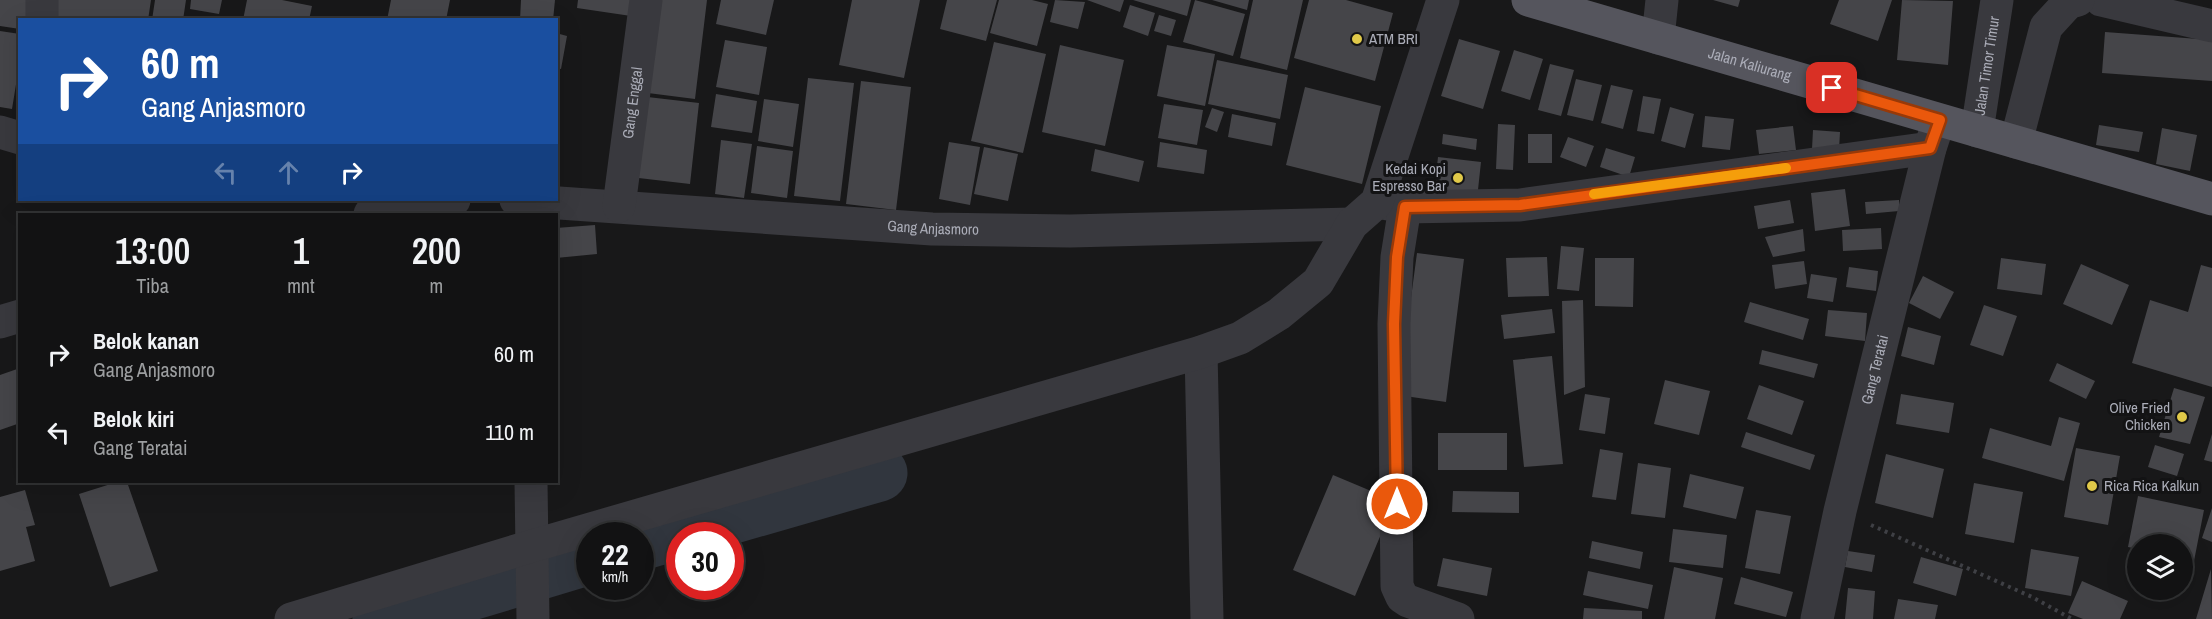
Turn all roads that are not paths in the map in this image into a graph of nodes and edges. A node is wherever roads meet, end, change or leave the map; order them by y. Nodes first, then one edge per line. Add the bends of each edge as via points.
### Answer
1 (42, 0) edge
2 (646, 0) edge
3 (1443, 0) edge
4 (1528, 0) edge
5 (1662, 0) edge
6 (1996, 0) edge
7 (2078, 0) edge
8 (2101, 0) edge
9 (42, 18) edge
10 (2212, 26) edge
11 (1658, 38) junction
12 (1977, 131) junction
13 (0, 132) edge
14 (1935, 134) junction
15 (18, 137) edge
16 (2016, 142) junction
17 (2212, 199) edge
18 (446, 201) edge
19 (543, 201) edge
20 (1391, 205) junction
21 (619, 206) junction
22 (374, 213) edge
23 (1352, 224) junction
24 (18, 317) edge
25 (0, 322) edge
26 (1201, 352) junction
27 (531, 483) edge
28 (532, 551) junction
29 (291, 619) edge
30 (533, 619) edge
31 (1207, 619) edge
32 (1458, 619) edge
33 (1817, 619) edge

1 - 9 street
2 - 21 street, Gang Enggal
3 - 20 street
4 - 11 main road, Jalan Kaliurang
5 - 11 street
6 - 12 street, Jalan Timor Timur
7 - 16 street via 2068,3 2046,27
8 - 10 street
11 - 14 main road, Jalan Kaliurang
12 - 14 main road, Jalan Kaliurang
12 - 16 main road, Jalan Kaliurang
13 - 15 street
14 - 20 street via 1520,205
14 - 33 street, Gang Teratai via 1840,511
16 - 17 main road, Jalan Kaliurang
18 - 22 street
19 - 21 street, Gang Anjasmoro
20 - 23 street
20 - 32 street via 1397,257 1397,586 1408,601
21 - 23 street, Gang Anjasmoro via 932,229 1070,231
23 - 26 street via 1318,282 1280,314 1240,338
24 - 25 street
26 - 28 street
26 - 31 street
27 - 28 street
28 - 29 street
28 - 30 street

